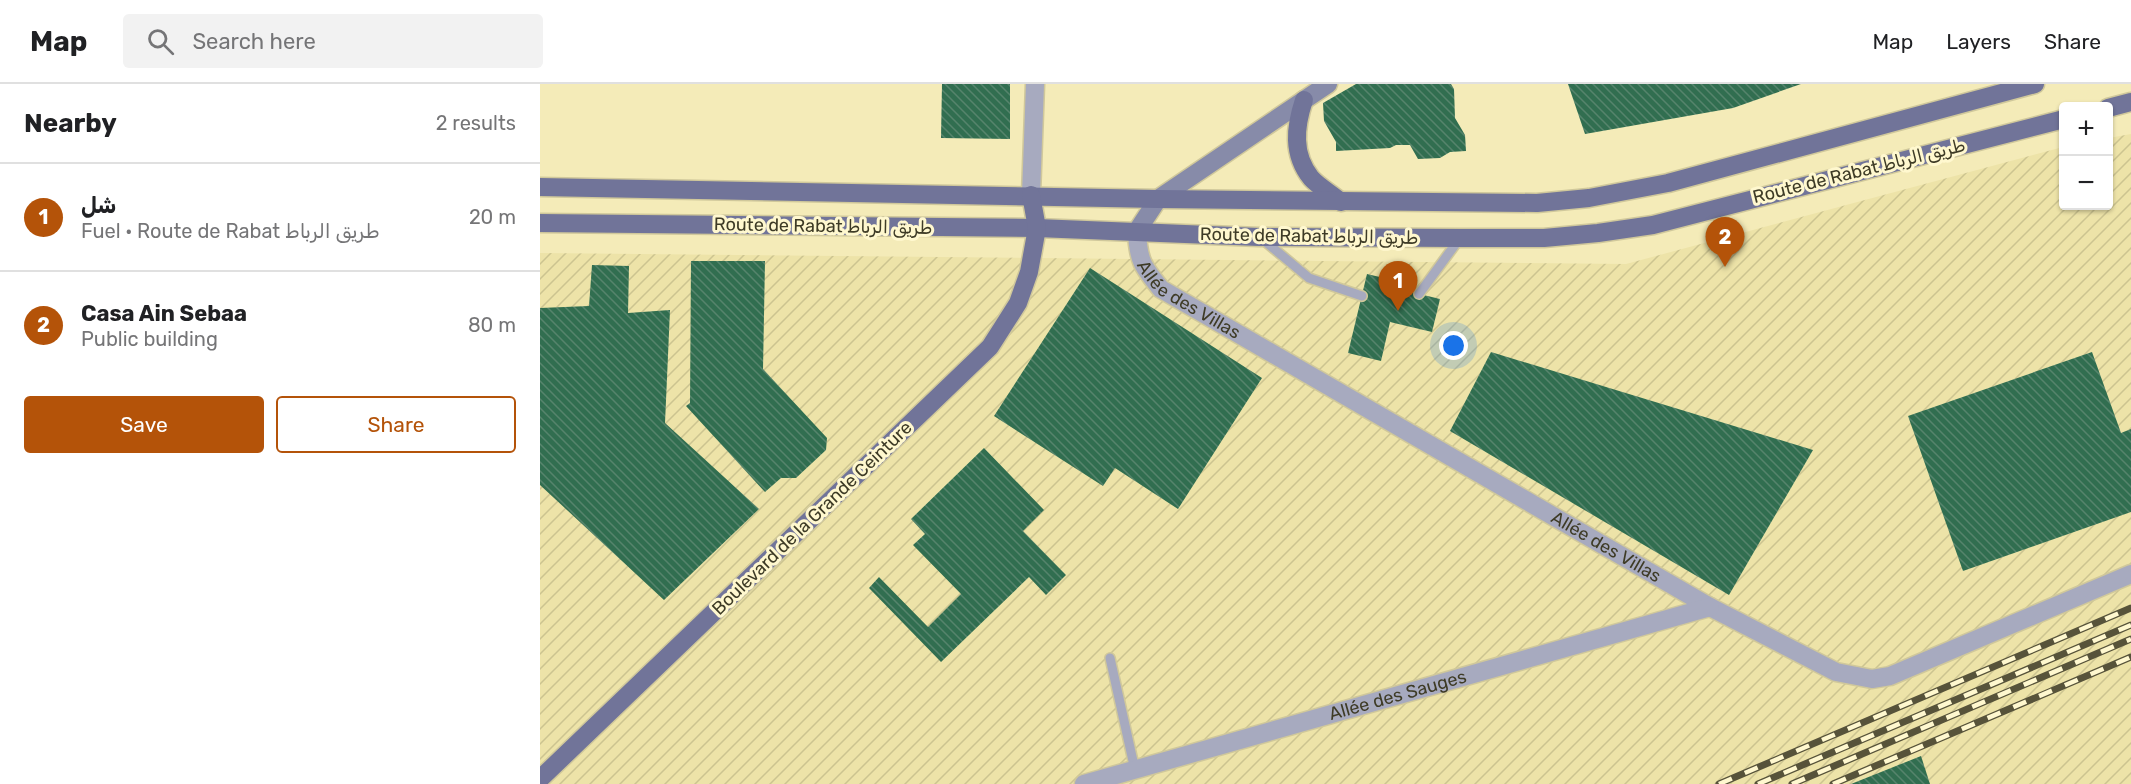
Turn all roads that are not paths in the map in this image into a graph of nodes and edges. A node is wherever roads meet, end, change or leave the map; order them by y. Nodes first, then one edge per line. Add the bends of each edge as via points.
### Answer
1 (1035, 84) edge
2 (1328, 84) edge
3 (2035, 84) edge
4 (1304, 100) junction
5 (2131, 102) edge
6 (2113, 107) edge
7 (2059, 120) edge
8 (540, 187) edge
9 (1031, 195) junction
10 (1158, 199) junction
11 (1341, 202) junction
12 (540, 223) edge
13 (1037, 228) junction
14 (1137, 231) junction
15 (1259, 237) junction
16 (1460, 238) junction
17 (1419, 294) dead end
18 (1362, 296) dead end
19 (2131, 574) edge
20 (1710, 607) junction
21 (1110, 658) dead end
22 (1135, 770) junction
23 (540, 779) edge
24 (1084, 784) edge

1 - 9 street
2 - 4 street
3 - 11 main road, Route de Rabat طريق الرباط via 1668,183 1589,198 1537,203
4 - 10 street
4 - 11 main road via 1297,120 1297,149 1312,178
5 - 6 main road
7 - 16 main road, Route de Rabat طريق الرباط via 1653,225 1544,238
8 - 9 main road, Route de Rabat طريق الرباط
9 - 10 main road, Route de Rabat طريق الرباط
9 - 13 main road
10 - 11 main road, Route de Rabat طريق الرباط
10 - 14 street
12 - 13 main road, Route de Rabat طريق الرباط
13 - 14 main road, Route de Rabat طريق الرباط
13 - 23 main road, Boulevard de la Grande Ceinture via 1029,272 1018,303 990,347
14 - 15 main road, Route de Rabat طريق الرباط
14 - 20 street, Allée des Villas via 1138,254 1161,289
15 - 16 main road, Route de Rabat طريق الرباط
15 - 18 lane via 1310,278
16 - 17 lane
19 - 20 street, Allée des Villas via 1890,676 1872,679 1836,672
20 - 22 street, Allée des Sauges
21 - 22 lane
22 - 24 street, Allée des Sauges

